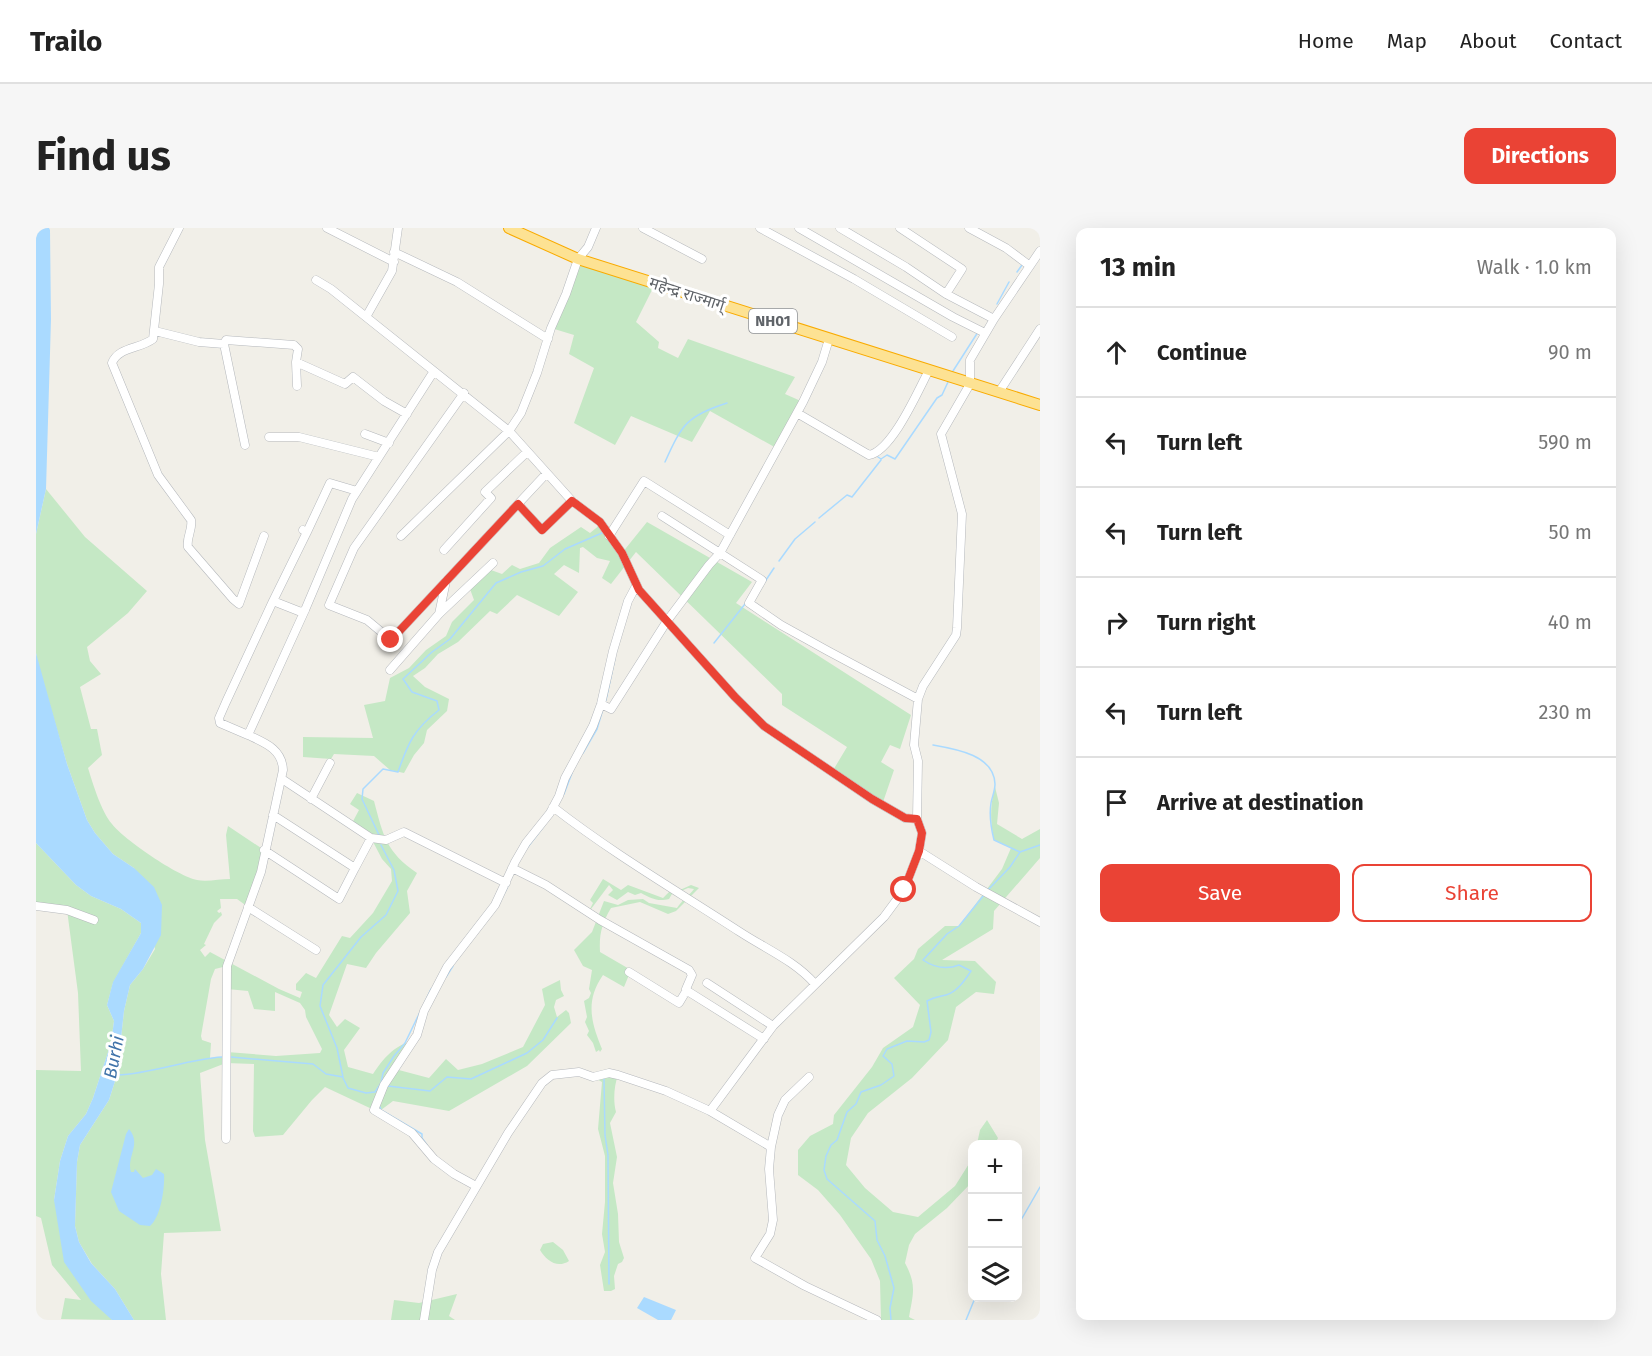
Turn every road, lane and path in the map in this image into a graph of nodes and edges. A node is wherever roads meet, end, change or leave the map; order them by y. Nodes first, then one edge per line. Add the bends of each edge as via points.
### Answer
1 (179, 228) edge
2 (327, 228) edge
3 (398, 228) edge
4 (596, 228) edge
5 (643, 228) edge
6 (760, 228) edge
7 (799, 228) edge
8 (840, 228) edge
9 (900, 228) edge
10 (969, 228) edge
11 (516, 230) edge
12 (1040, 251) edge
13 (394, 252) junction
14 (578, 259) junction
15 (702, 259) dead end
16 (394, 262) junction
17 (1030, 266) junction
18 (316, 280) dead end
19 (946, 294) junction
20 (366, 317) junction
21 (994, 319) junction
22 (1040, 329) edge
23 (155, 331) junction
24 (985, 333) junction
25 (952, 336) dead end
26 (548, 339) junction
27 (829, 339) junction
28 (224, 344) junction
29 (296, 362) junction
30 (929, 370) junction
31 (434, 371) junction
32 (970, 384) junction
33 (297, 386) dead end
34 (999, 392) junction
35 (464, 393) junction
36 (1040, 405) edge
37 (797, 413) junction
38 (407, 414) junction
39 (509, 431) junction
40 (365, 434) dead end
41 (269, 436) dead end
42 (389, 443) junction
43 (245, 445) dead end
44 (527, 453) junction
45 (379, 457) junction
46 (546, 474) junction
47 (357, 491) junction
48 (572, 501) junction
49 (518, 504) junction
50 (662, 516) dead end
51 (264, 536) dead end
52 (401, 536) dead end
53 (609, 536) junction
54 (730, 536) junction
55 (444, 550) dead end
56 (720, 553) junction
57 (493, 563) dead end
58 (447, 579) junction
59 (636, 585) junction
60 (273, 601) junction
61 (305, 610) junction
62 (439, 614) junction
63 (667, 621) junction
64 (390, 670) dead end
65 (918, 699) junction
66 (601, 704) junction
67 (248, 735) junction
68 (330, 763) dead end
69 (282, 778) junction
70 (311, 800) junction
71 (553, 807) junction
72 (273, 815) junction
73 (917, 819) junction
74 (371, 838) junction
75 (264, 850) junction
76 (919, 851) junction
77 (355, 868) junction
78 (512, 868) junction
79 (506, 883) junction
80 (36, 906) edge
81 (248, 908) junction
82 (94, 920) dead end
83 (1040, 922) edge
84 (316, 950) dead end
85 (629, 972) dead end
86 (707, 983) dead end
87 (816, 984) junction
88 (689, 993) junction
89 (773, 1026) junction
90 (764, 1039) junction
91 (809, 1077) dead end
92 (711, 1111) junction
93 (226, 1139) dead end
94 (771, 1147) junction
95 (476, 1186) junction
96 (424, 1320) edge
97 (877, 1320) edge

1 - 23 street via 159,267
2 - 16 street
3 - 13 street
4 - 14 street
5 - 15 street
6 - 25 street
7 - 24 street
8 - 19 street
9 - 19 street via 962,269
10 - 17 street
11 - 14 highway, महेन्द्र राज्मार्ग् / NH01
12 - 17 street
13 - 16 street
13 - 26 street via 457,282
14 - 26 street
14 - 27 highway, महेन्द्र राज्मार्ग् / NH01
16 - 20 street
17 - 21 street
18 - 20 street
19 - 21 street
20 - 31 street
21 - 24 street
22 - 34 street
23 - 28 street
23 - 51 street via 153,339 145,345 120,352 112,363 158,475 191,520 188,547 239,604
24 - 32 street via 970,360
26 - 39 street via 525,402
27 - 30 highway, महेन्द्र राज्मार्ग् / NH01
27 - 37 street
28 - 29 street via 226,340 294,345 298,349
28 - 43 street
29 - 33 street
29 - 38 street via 345,384 353,377
30 - 32 highway, महेन्द्र राज्मार्ग् / NH01
30 - 37 street via 898,426 876,454 869,455
31 - 35 street
31 - 38 street
32 - 34 highway, महेन्द्र राज्मार्ग् / NH01
32 - 65 street via 941,434 962,514 956,635
34 - 36 highway, महेन्द्र राज्मार्ग् / NH01
35 - 39 street
35 - 58 street via 354,548 328,605 367,620 391,640
37 - 54 street
38 - 42 street
39 - 44 street
39 - 52 street
40 - 42 street
41 - 45 street via 299,438
42 - 45 street
44 - 46 street
44 - 55 street via 485,492 491,498
45 - 47 street
46 - 48 street
46 - 49 street
47 - 60 street via 330,483
47 - 61 street
48 - 49 street via 542,530
48 - 53 street via 600,522
49 - 58 street
50 - 56 street
53 - 54 street via 644,481
53 - 59 street via 622,553
54 - 56 street
56 - 63 street
56 - 65 street via 762,580 749,603 753,606
57 - 62 street
58 - 62 street
59 - 63 street
59 - 66 street via 613,651
60 - 61 street via 301,612
60 - 67 street via 219,718 220,723
61 - 67 street
62 - 64 street
63 - 66 street via 611,709
63 - 73 street via 764,726 872,799 905,818
65 - 73 street via 914,745 918,761
66 - 71 street
67 - 69 street via 275,748 283,765
68 - 70 street
69 - 70 street
69 - 72 street
70 - 74 street
71 - 78 street
71 - 87 street via 586,833 802,970
72 - 75 street
72 - 77 street
73 - 76 street via 922,833
74 - 77 street
74 - 79 street via 386,840 404,832
75 - 77 street via 339,899
75 - 81 street
76 - 83 street
76 - 87 street via 904,890 884,917
78 - 79 street
78 - 88 street via 689,970
79 - 95 street via 495,905 447,967 424,1011 417,1035 384,1085 374,1110 412,1132 434,1159
80 - 82 street via 67,910
81 - 84 street
81 - 93 street via 227,966
85 - 88 street via 680,1003
86 - 89 street
87 - 89 street
88 - 90 street
89 - 90 street
90 - 92 street
91 - 94 street via 785,1100
92 - 94 street
92 - 95 street via 618,1075 552,1075 542,1083
94 - 97 street via 773,1220 770,1234 755,1258
95 - 96 street via 438,1252

